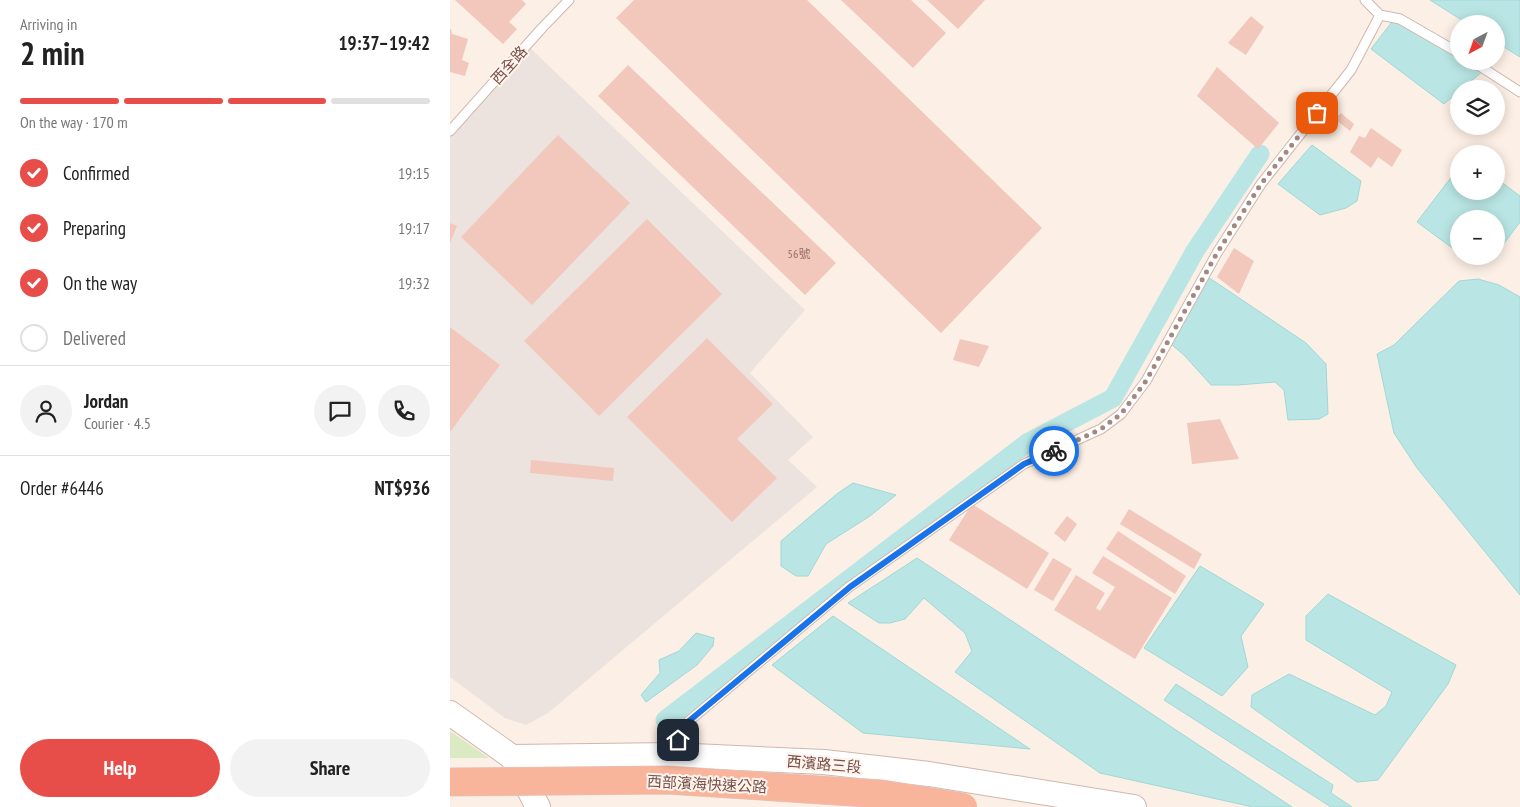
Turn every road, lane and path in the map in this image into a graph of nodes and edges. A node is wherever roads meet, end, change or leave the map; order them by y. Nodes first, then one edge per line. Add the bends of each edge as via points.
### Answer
1 (569, 0) edge
2 (1365, 0) edge
3 (1380, 15) junction
4 (1450, 48) edge
5 (1486, 70) edge
6 (1520, 92) edge
7 (450, 131) edge
8 (450, 713) edge
9 (672, 755) junction
10 (512, 757) junction
11 (450, 782) edge
12 (538, 807) edge
13 (963, 807) edge
14 (1134, 807) edge

1 - 7 lane, 西全路
2 - 3 lane
3 - 4 lane via 1400,19
3 - 9 lane via 1351,70 1261,184 1217,253 1146,381 1121,414 1101,429 1024,464 850,587 683,726
5 - 6 lane
8 - 10 street
9 - 10 street, 西濱路三段
9 - 14 street, 西濱路三段 via 824,762 929,774
10 - 12 street
11 - 13 highway, 西部濱海快速公路, bridge via 667,780 882,794

